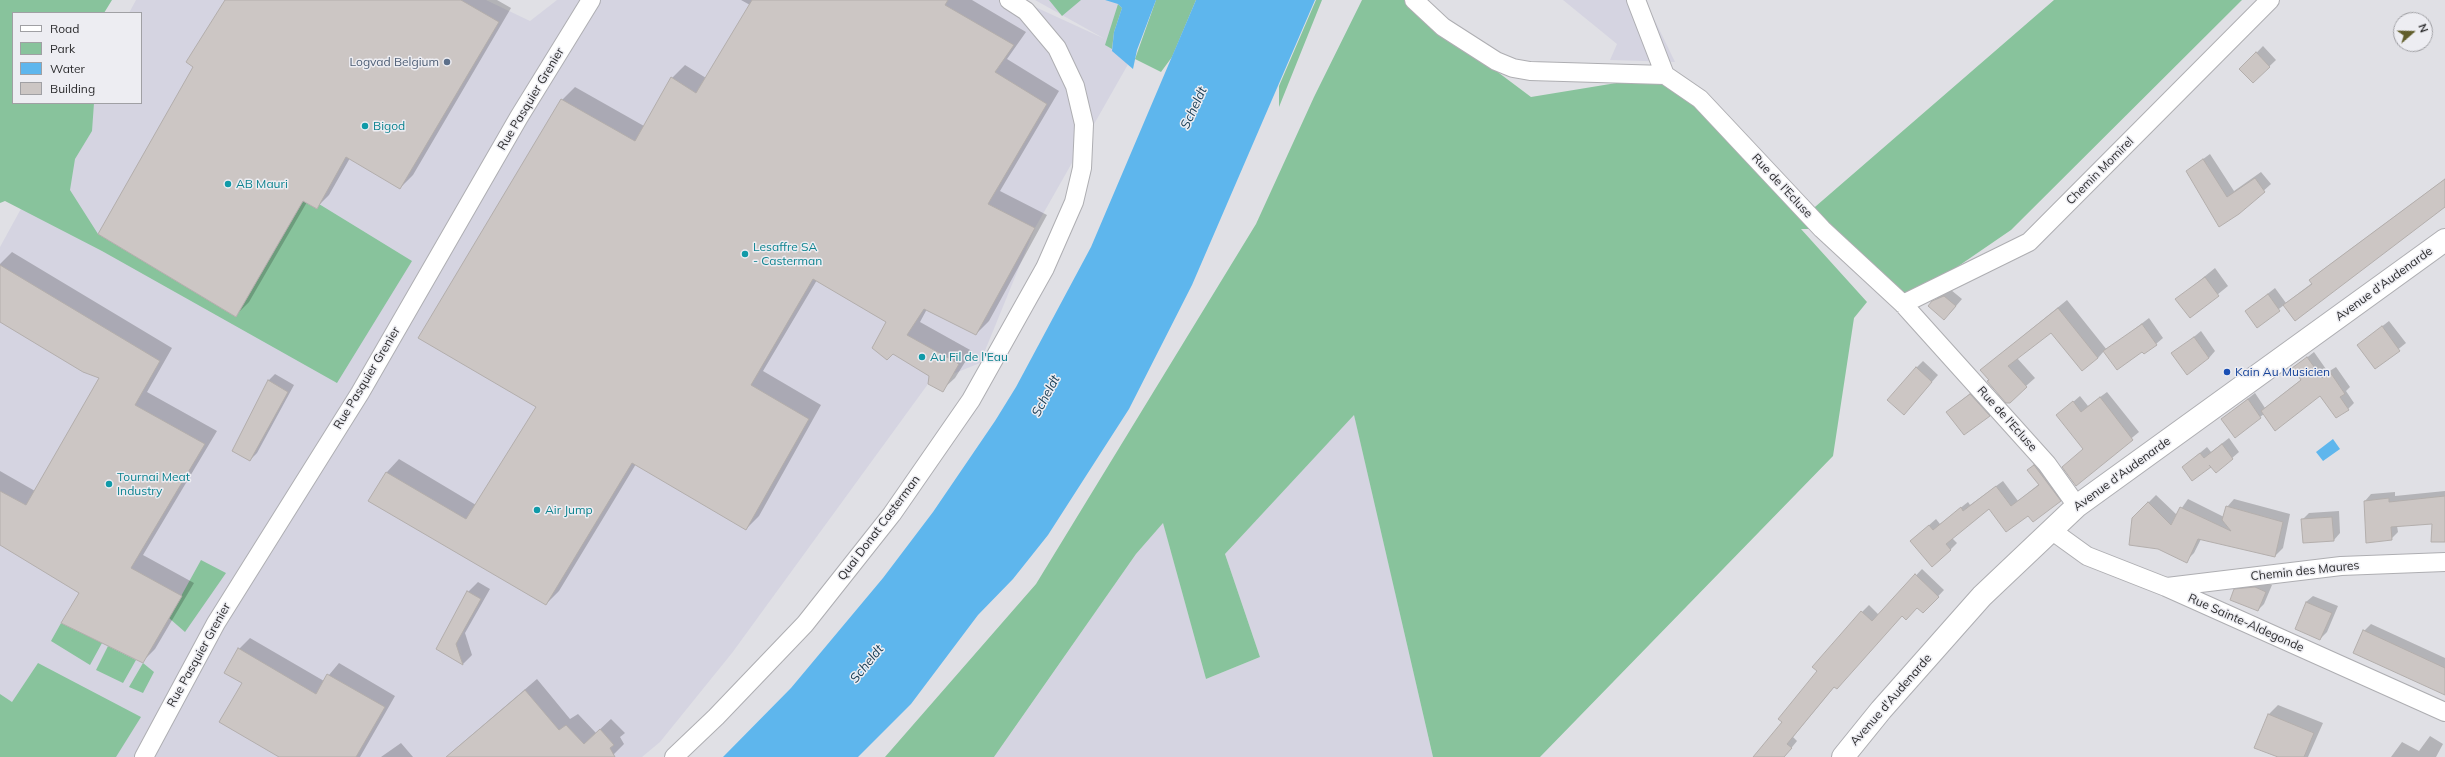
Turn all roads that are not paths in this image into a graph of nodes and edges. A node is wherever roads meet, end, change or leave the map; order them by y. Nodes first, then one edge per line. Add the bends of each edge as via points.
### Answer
1 (591, 0) edge
2 (1009, 0) edge
3 (1414, 0) edge
4 (1636, 0) edge
5 (2270, 0) edge
6 (1665, 75) junction
7 (2445, 240) edge
8 (1903, 304) junction
9 (2076, 506) junction
10 (2050, 530) junction
11 (2445, 562) edge
12 (2166, 587) junction
13 (2445, 712) edge
14 (144, 757) edge
15 (674, 757) edge
16 (1843, 757) edge

1 - 14 street, Rue Pasquier Grenier via 519,117 360,393 216,623
2 - 15 street, Quai Donat Casterman via 1026,11 1057,48 1075,86 1084,124 1082,168 1074,202 1045,268 971,400 892,514 805,624
3 - 6 street via 1443,27 1496,61 1513,68 1530,71
4 - 6 street
5 - 8 street, Chemin Momirel via 2029,242
6 - 8 street, Rue de l'Ecluse via 1700,99 1822,229
7 - 9 main road, Avenue d'Audenarde
8 - 9 street, Rue de l'Ecluse via 2047,464
9 - 10 main road, Avenue d'Audenarde
10 - 12 street, Rue Sainte-Aldegonde via 2087,556
10 - 16 main road, Avenue d'Audenarde via 1982,596
11 - 12 street, Chemin des Maures via 2341,566
12 - 13 street, Rue Sainte-Aldegonde

